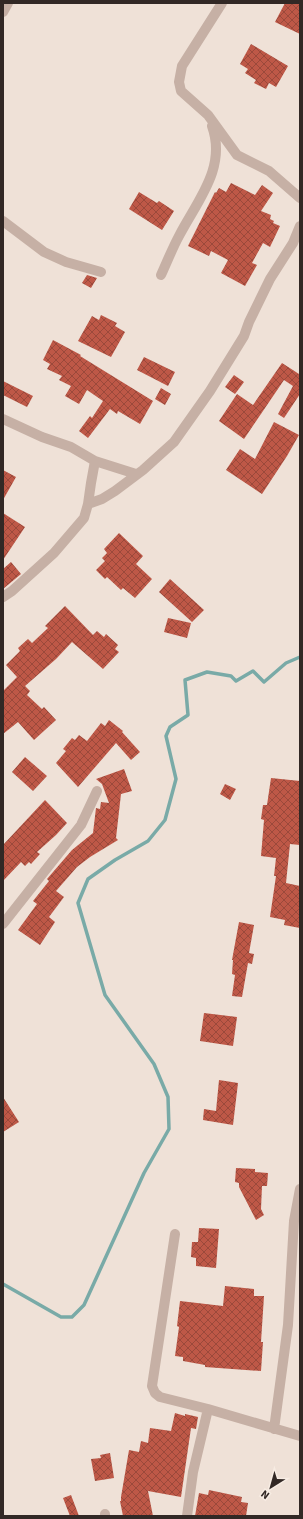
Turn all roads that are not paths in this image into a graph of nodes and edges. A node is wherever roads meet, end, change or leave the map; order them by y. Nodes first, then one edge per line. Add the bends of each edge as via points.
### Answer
1 (8, 3) edge
2 (222, 3) edge
3 (3, 12) edge
4 (208, 114) junction
5 (300, 198) edge
6 (3, 221) edge
7 (300, 226) edge
8 (101, 272) dead end
9 (161, 275) dead end
10 (3, 419) edge
11 (95, 461) junction
12 (136, 474) junction
13 (88, 504) junction
14 (3, 597) edge
15 (97, 791) dead end
16 (3, 924) edge
17 (300, 1189) edge
18 (175, 1234) dead end
19 (208, 1409) junction
20 (274, 1429) junction
21 (300, 1436) edge
22 (187, 1516) edge

1 - 3 street
2 - 4 street via 182,66 179,82 181,91
4 - 5 street via 237,155 269,170
4 - 9 street via 216,138 216,164 206,189 179,236
6 - 8 street via 44,252 66,262
7 - 12 street via 293,243 270,279 244,336 210,391 174,442
10 - 11 street
11 - 12 street
11 - 13 street
12 - 13 street via 115,491
13 - 14 street via 84,518 54,553
15 - 16 street via 81,825
17 - 20 street via 294,1221 288,1325
18 - 19 street via 152,1386 160,1397
19 - 20 street
19 - 22 street via 193,1472
20 - 21 street

